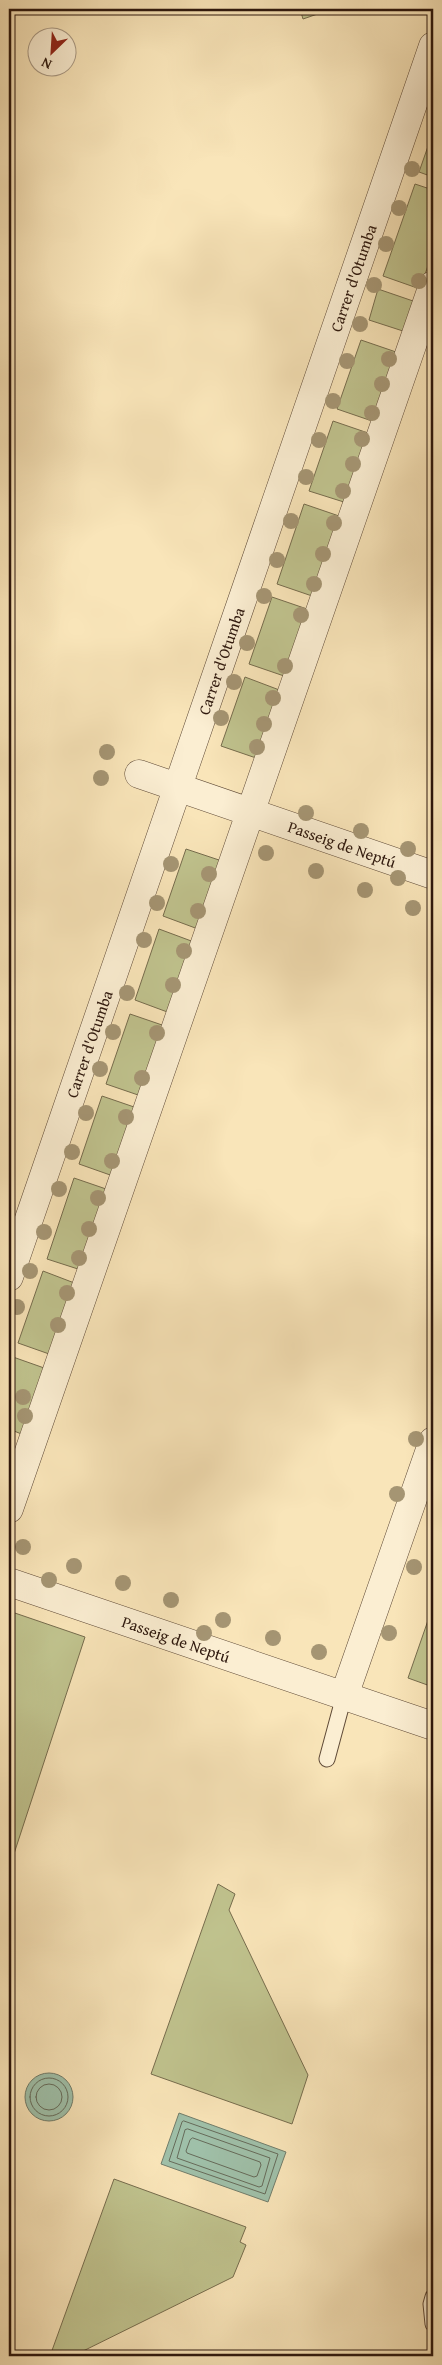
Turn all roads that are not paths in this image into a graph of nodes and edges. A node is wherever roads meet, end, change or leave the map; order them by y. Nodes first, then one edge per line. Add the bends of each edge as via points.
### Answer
1 (433, 46) edge
2 (433, 285) edge
3 (423, 350) edge
4 (139, 774) dead end
5 (177, 788) junction
6 (250, 813) junction
7 (433, 875) edge
8 (9, 1277) edge
9 (433, 1441) edge
10 (9, 1509) edge
11 (9, 1582) edge
12 (344, 1696) junction
13 (433, 1726) edge
14 (327, 1759) dead end
15 (433, 2297) edge
16 (433, 2324) edge

1 - 5 street, Carrer d'Otumba
2 - 3 street
3 - 6 street
4 - 5 street, Passeig de Neptú
5 - 6 street, Passeig de Neptú
5 - 8 street, Carrer d'Otumba
6 - 7 street, Passeig de Neptú
6 - 10 street
9 - 12 street
11 - 12 street, Passeig de Neptú
12 - 13 street, Passeig de Neptú
12 - 14 lane
15 - 16 lane

